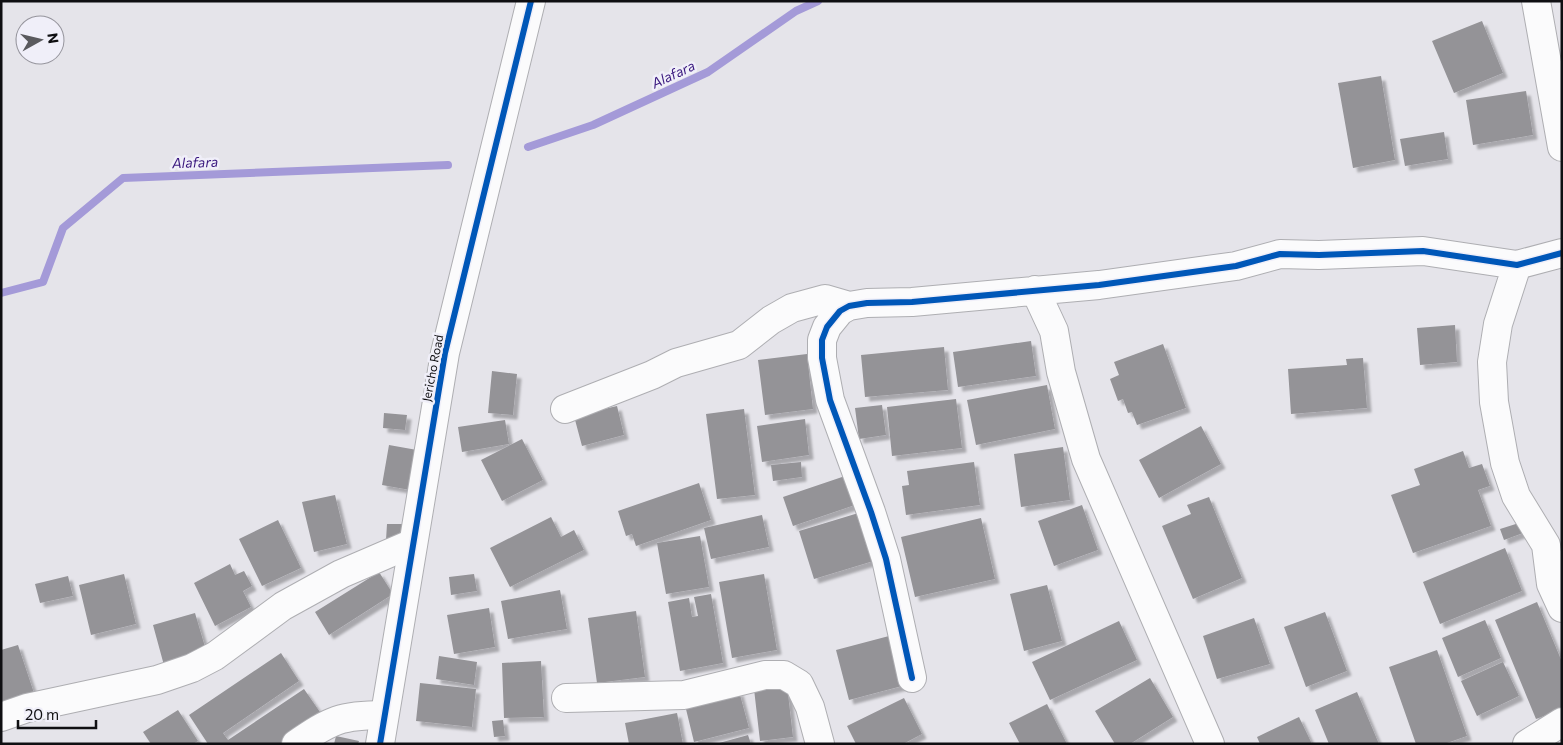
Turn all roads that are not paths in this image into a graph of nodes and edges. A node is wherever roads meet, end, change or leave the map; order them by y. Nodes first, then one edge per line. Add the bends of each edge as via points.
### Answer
1 (531, 1) edge
2 (1536, 1) edge
3 (1562, 147) edge
4 (1562, 253) edge
5 (1517, 265) junction
6 (1035, 290) junction
7 (849, 306) junction
8 (565, 409) dead end
9 (413, 544) junction
10 (1562, 608) edge
11 (912, 678) dead end
12 (566, 698) dead end
13 (384, 715) junction
14 (1, 716) edge
15 (1562, 722) edge
16 (296, 744) edge
17 (380, 744) edge
18 (820, 744) edge
19 (1210, 744) edge
20 (1527, 744) edge

1 - 9 street, Jericho Road via 445,353
2 - 3 street
4 - 5 street
5 - 6 street via 1423,251 1280,254 1226,267 1099,285
5 - 10 street via 1498,324 1492,362 1494,402 1505,462 1516,496 1546,545 1551,584
6 - 7 street
6 - 19 street via 1054,331 1061,372 1086,459
7 - 8 street via 825,299 792,308 739,345 676,363
7 - 11 street via 840,311 827,327 822,340 822,358 830,400 886,559
9 - 13 street, Jericho Road
9 - 14 street via 341,574 283,606 215,656 192,668 157,680
12 - 18 street via 684,695 765,675 784,675 799,684 810,707
13 - 16 street via 354,715 332,721
13 - 17 street, Jericho Road
15 - 20 street

